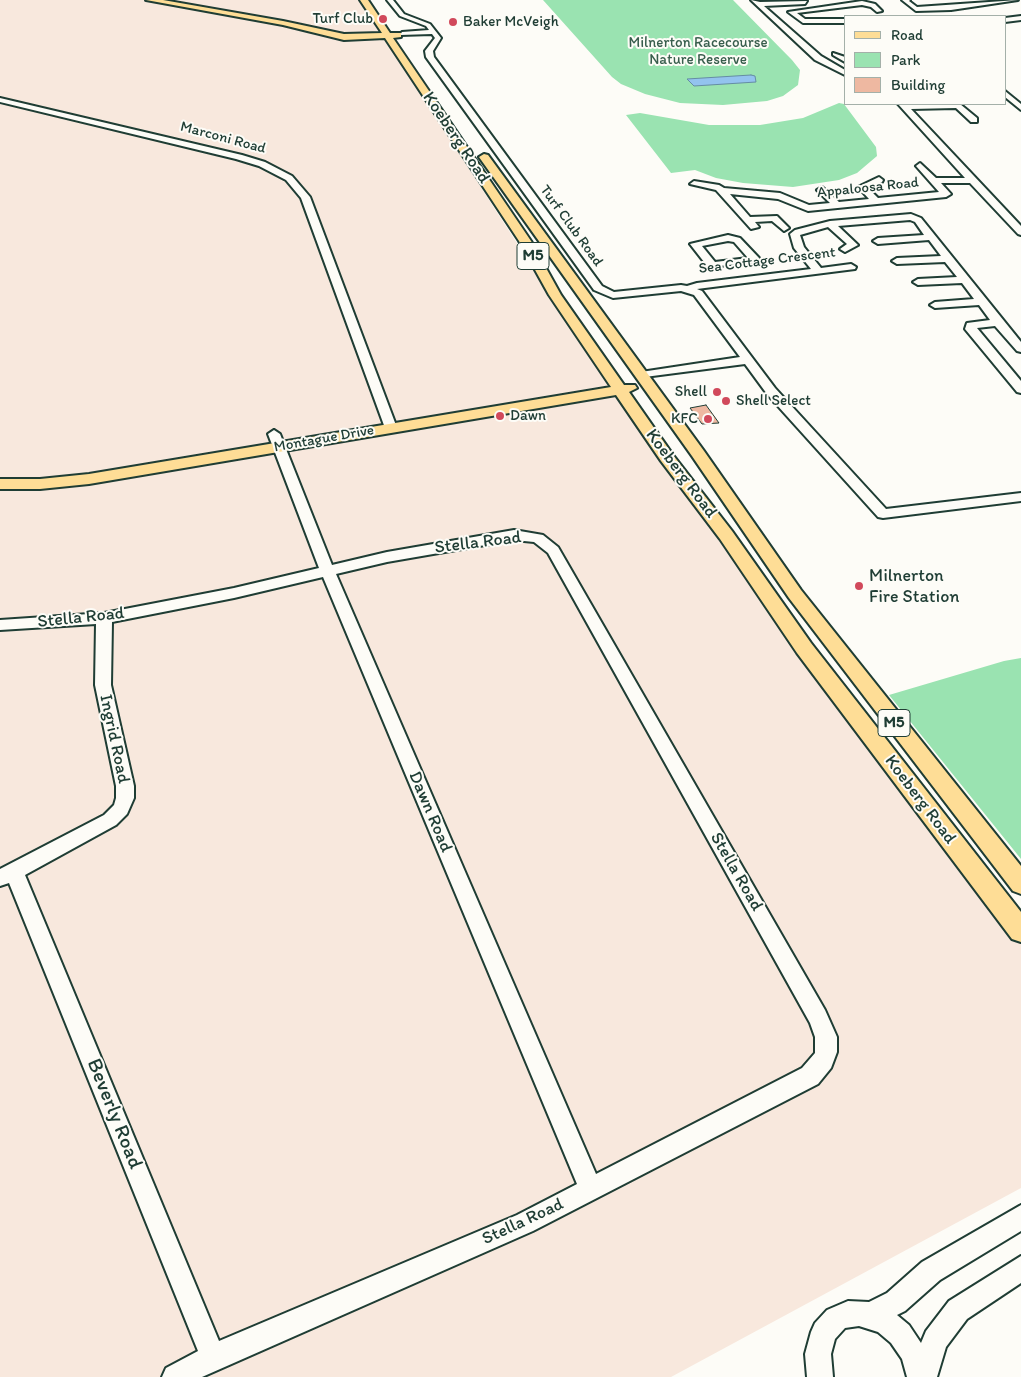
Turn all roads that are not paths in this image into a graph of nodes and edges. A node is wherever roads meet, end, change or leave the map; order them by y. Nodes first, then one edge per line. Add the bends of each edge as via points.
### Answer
1 (150, 0) edge
2 (364, 0) edge
3 (390, 0) edge
4 (825, 0) edge
5 (907, 0) edge
6 (1015, 0) edge
7 (756, 2) edge
8 (840, 7) junction
9 (869, 13) dead end
10 (1021, 18) edge
11 (1006, 20) edge
12 (844, 21) edge
13 (397, 26) dead end
14 (433, 32) junction
15 (402, 34) junction
16 (388, 36) junction
17 (409, 44) dead end
18 (840, 57) edge
19 (819, 59) junction
20 (844, 72) edge
21 (1006, 95) edge
22 (0, 100) edge
23 (1017, 101) edge
24 (903, 105) edge
25 (957, 105) edge
26 (921, 108) edge
27 (1021, 108) edge
28 (974, 120) dead end
29 (466, 131) dead end
30 (920, 166) dead end
31 (879, 180) dead end
32 (974, 182) junction
33 (936, 183) junction
34 (694, 184) dead end
35 (822, 190) dead end
36 (723, 191) junction
37 (876, 201) junction
38 (837, 205) junction
39 (830, 224) junction
40 (1019, 226) edge
41 (784, 228) dead end
42 (930, 237) junction
43 (878, 241) dead end
44 (845, 249) dead end
45 (768, 259) dead end
46 (946, 259) junction
47 (755, 260) junction
48 (897, 261) dead end
49 (734, 263) junction
50 (712, 265) junction
51 (696, 267) dead end
52 (851, 267) dead end
53 (823, 270) junction
54 (748, 279) junction
55 (964, 280) junction
56 (918, 282) dead end
57 (689, 289) junction
58 (981, 302) junction
59 (934, 304) dead end
60 (998, 323) junction
61 (1021, 349) edge
62 (748, 363) junction
63 (644, 380) junction
64 (616, 384) junction
65 (1021, 389) edge
66 (388, 422) junction
67 (276, 441) junction
68 (0, 471) edge
69 (0, 484) edge
70 (1021, 497) edge
71 (327, 570) junction
72 (104, 618) junction
73 (0, 625) edge
74 (7, 875) edge
75 (1021, 884) edge
76 (1021, 931) edge
77 (591, 1189) junction
78 (1021, 1217) edge
79 (1021, 1268) edge
80 (870, 1314) junction
81 (214, 1357) junction
82 (817, 1369) edge
83 (175, 1377) edge
84 (920, 1377) edge
85 (924, 1377) edge

1 - 16 main road via 283,22 344,37
2 - 16 main road, Koeberg Road / M5
3 - 14 street via 402,15 428,25
4 - 7 street
4 - 8 street
5 - 6 street via 904,1 916,8 951,8
7 - 19 street
8 - 9 street via 868,3 879,11
8 - 12 street via 791,12 803,21
10 - 11 street
13 - 15 main road
14 - 15 street
14 - 57 street, Turf Club Road via 438,40 429,51 430,57 598,288 613,295
15 - 16 main road
15 - 17 main road
16 - 64 main road, Koeberg Road / M5
18 - 19 street
19 - 20 street
21 - 23 street
22 - 66 street, Marconi Road via 239,157 289,178 305,197
23 - 27 street
24 - 26 street
24 - 32 street
25 - 26 street
25 - 28 street
29 - 63 main road, Koeberg Road / M5
30 - 33 street
31 - 37 street via 862,187
32 - 33 street, Appaloosa Road
32 - 40 street
33 - 37 street, Appaloosa Road via 949,197
34 - 36 street, Appaloosa Road via 708,184
35 - 38 street
36 - 38 street, Appaloosa Road via 780,196 804,208
36 - 41 street via 751,224 774,218
37 - 38 street, Appaloosa Road
39 - 42 street via 911,217 918,220
39 - 44 street via 853,245
39 - 53 street via 795,234 797,241 806,246
42 - 43 street
42 - 46 street
45 - 47 street
46 - 48 street
46 - 55 street
47 - 49 street
47 - 50 street via 734,238 695,244
49 - 50 street
49 - 54 street
50 - 51 street
52 - 53 street, Sea Cottage Crescent
53 - 54 street, Sea Cottage Crescent
54 - 57 street, Sea Cottage Crescent
55 - 56 street
55 - 58 street
57 - 62 street via 698,293
58 - 59 street
58 - 60 street
60 - 61 street
60 - 65 street via 971,325 971,329
62 - 63 street
62 - 70 street via 883,514
63 - 64 main road, Montague Drive
63 - 75 main road, Koeberg Road / M5 via 794,594
64 - 66 main road, Montague Drive
64 - 76 main road, Koeberg Road / M5 via 804,648
66 - 67 main road, Montague Drive
67 - 68 main road, Montague Drive via 84,468
67 - 69 main road, Montague Drive via 89,479
67 - 71 street, Dawn Road
71 - 72 street, Stella Road via 234,593
71 - 77 street, Dawn Road
71 - 77 street, Stella Road via 387,556 514,535 538,538 546,543 553,550 822,1026 826,1052 810,1076
72 - 73 street, Stella Road
72 - 74 street, Ingrid Road via 103,685 125,786 121,809 110,820
74 - 81 street, Beverly Road
77 - 81 street, Stella Road via 525,1223
78 - 80 street via 930,1271 896,1302
79 - 85 street via 958,1310 935,1340
80 - 82 street via 848,1314 836,1319 824,1332
80 - 84 street via 900,1334 913,1353
81 - 83 street, Stella Road

